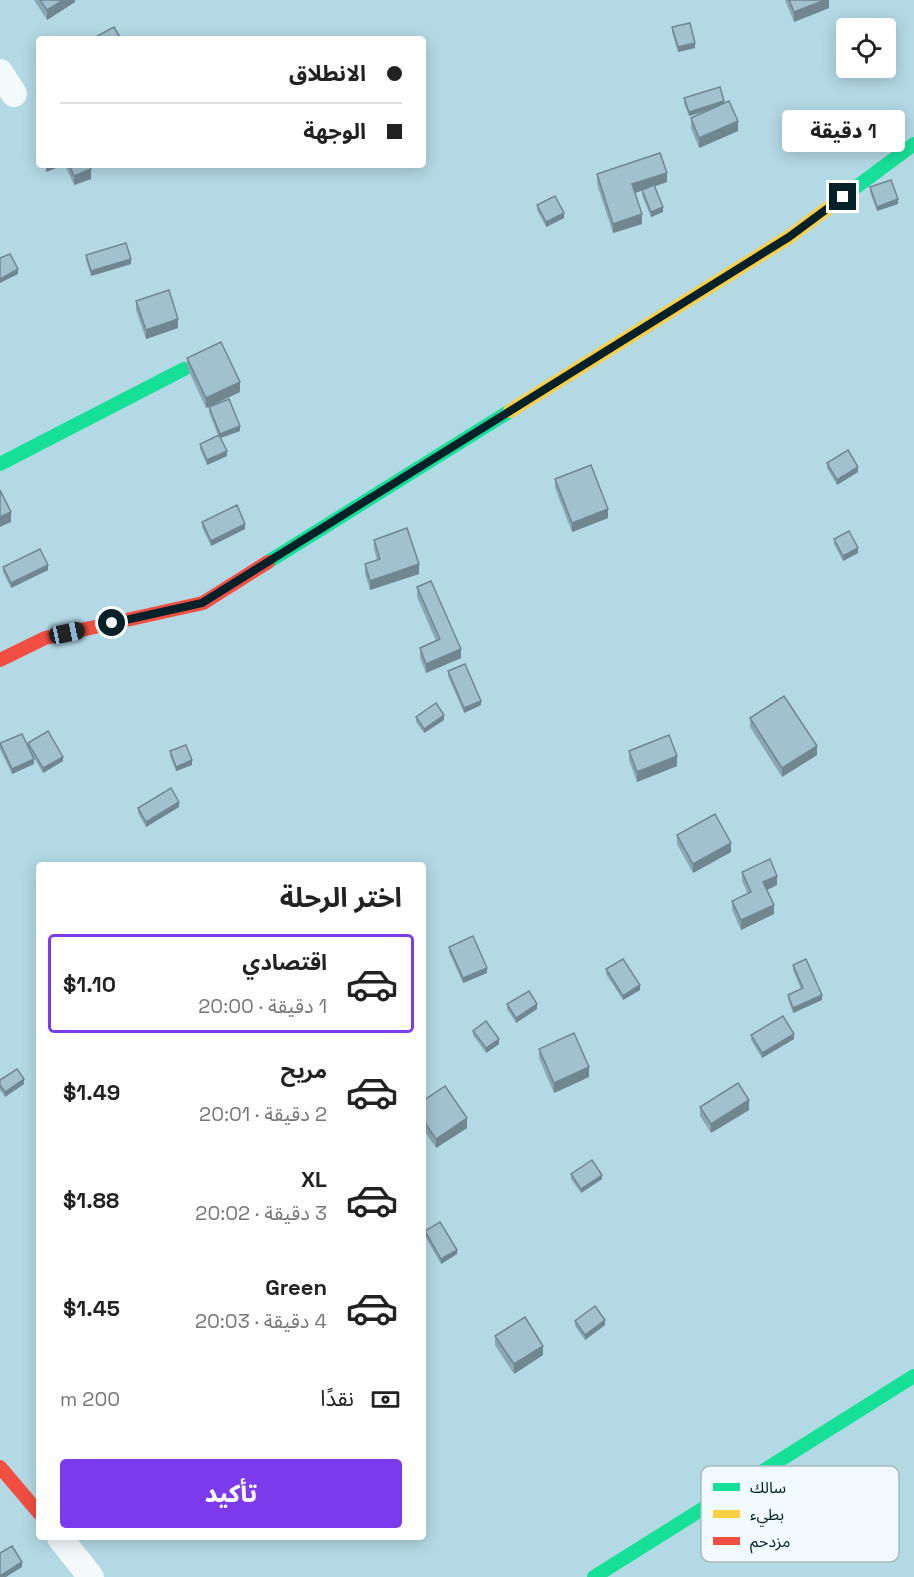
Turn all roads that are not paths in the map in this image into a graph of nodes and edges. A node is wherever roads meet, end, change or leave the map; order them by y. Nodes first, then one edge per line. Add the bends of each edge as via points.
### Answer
1 (0, 72) edge
2 (14, 94) dead end
3 (914, 144) edge
4 (184, 369) dead end
5 (0, 464) edge
6 (0, 660) edge
7 (914, 1376) edge
8 (771, 1466) edge
9 (0, 1467) edge
10 (36, 1509) edge
11 (701, 1510) edge
12 (62, 1540) edge
13 (91, 1577) edge
14 (594, 1577) edge

1 - 2 street
3 - 6 street via 789,237 202,603 45,638
4 - 5 street
7 - 8 street
9 - 10 street
11 - 14 street
12 - 13 street

